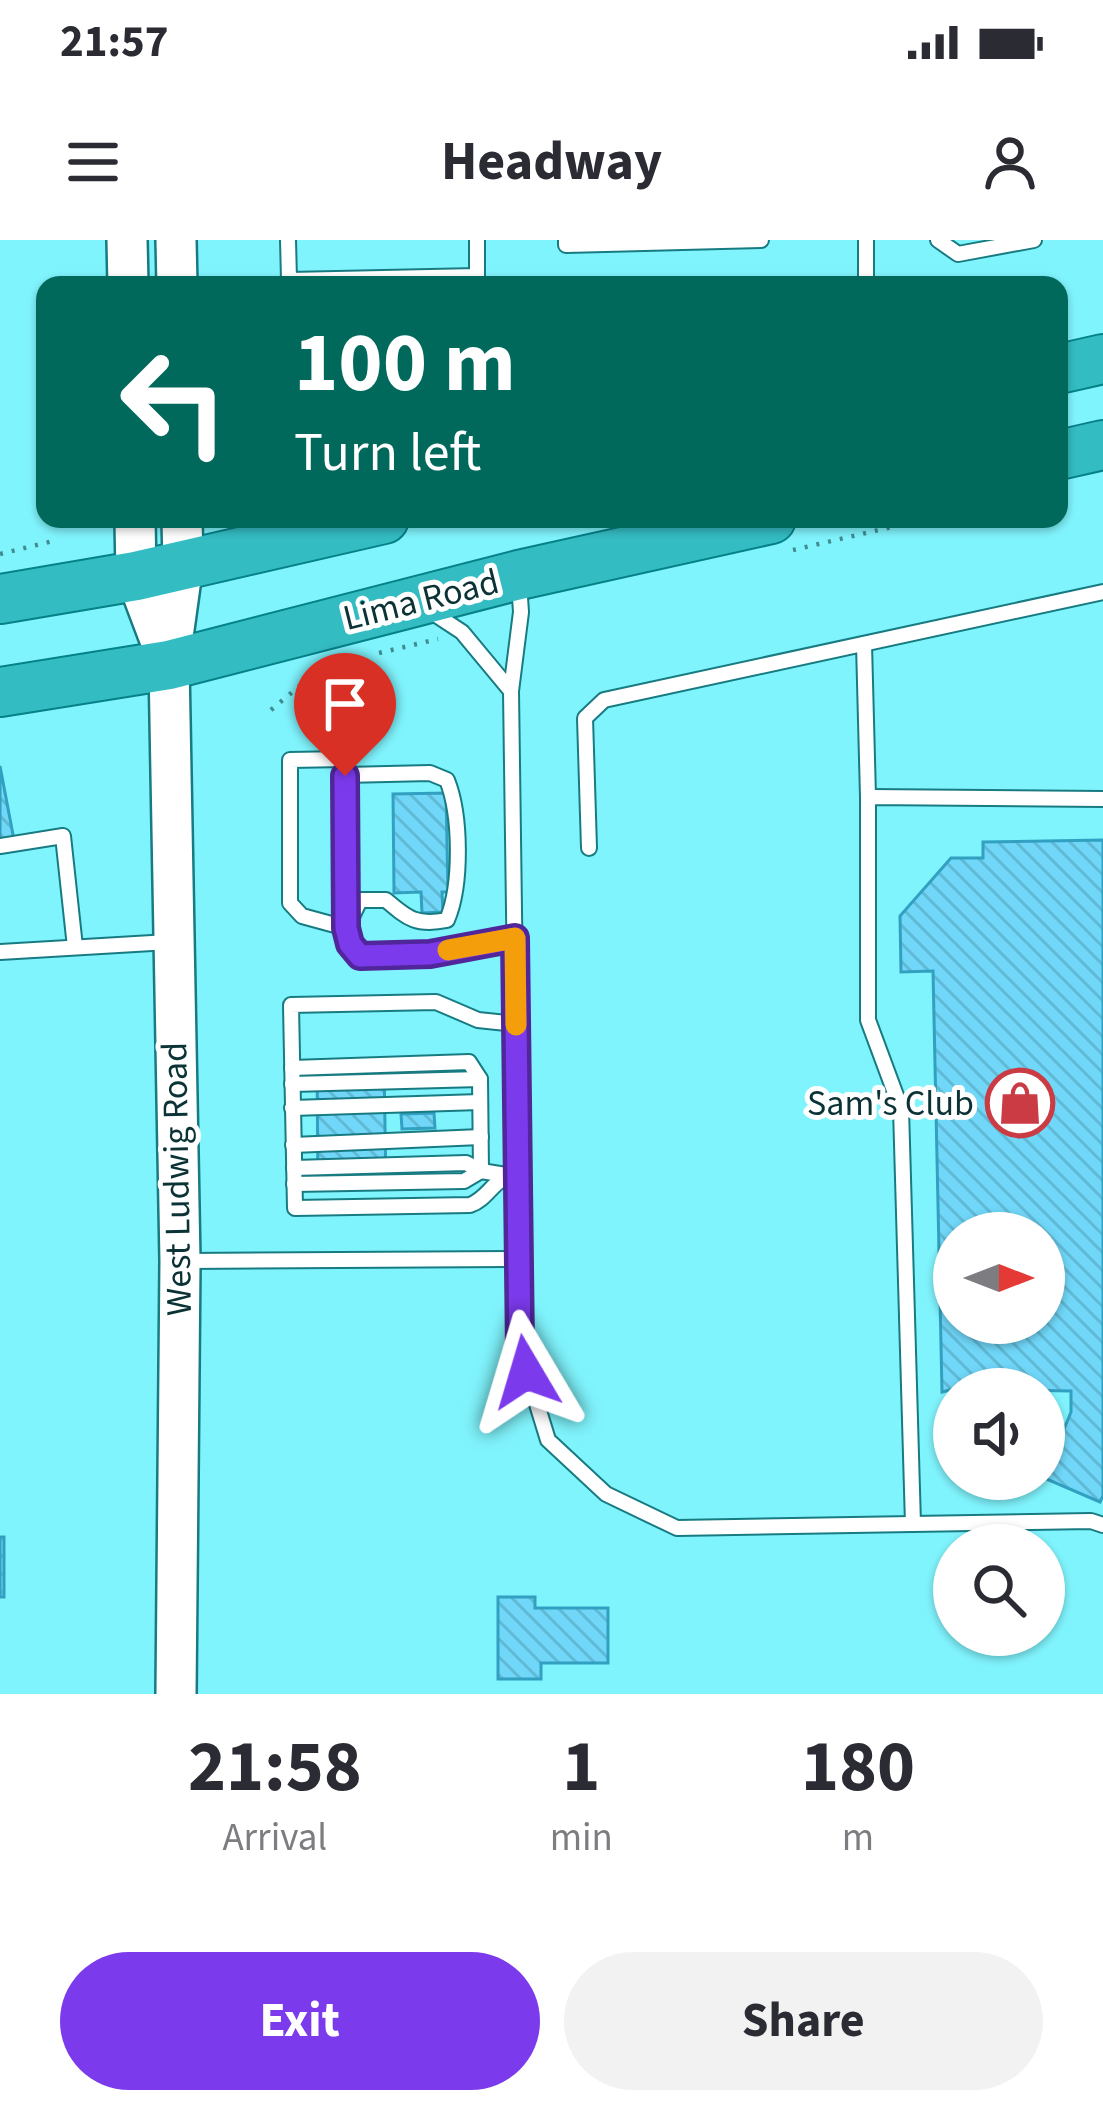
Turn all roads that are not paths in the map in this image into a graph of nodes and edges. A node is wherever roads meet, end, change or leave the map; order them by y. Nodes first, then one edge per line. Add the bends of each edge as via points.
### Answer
1 (127, 240) edge
2 (176, 240) edge
3 (288, 240) edge
4 (477, 240) edge
5 (566, 240) edge
6 (761, 240) edge
7 (866, 240) edge
8 (938, 240) edge
9 (1034, 240) edge
10 (978, 246) edge
11 (128, 276) edge
12 (177, 276) edge
13 (289, 276) edge
14 (478, 276) edge
15 (867, 276) edge
16 (1103, 359) edge
17 (1068, 367) edge
18 (1103, 445) edge
19 (1068, 453) edge
20 (135, 528) edge
21 (305, 528) edge
22 (730, 528) edge
23 (182, 542) edge
24 (519, 575) junction
25 (136, 576) junction
26 (1103, 592) edge
27 (0, 599) edge
28 (428, 620) junction
29 (864, 644) junction
30 (169, 664) junction
31 (511, 691) junction
32 (0, 692) edge
33 (345, 776) junction
34 (868, 797) junction
35 (1103, 800) edge
36 (0, 845) edge
37 (589, 848) dead end
38 (346, 928) junction
39 (515, 938) junction
40 (172, 942) junction
41 (75, 947) junction
42 (0, 952) edge
43 (516, 1024) junction
44 (292, 1076) junction
45 (480, 1102) junction
46 (292, 1108) junction
47 (481, 1137) junction
48 (293, 1145) junction
49 (481, 1171) junction
50 (512, 1175) junction
51 (294, 1176) junction
52 (519, 1259) junction
53 (180, 1262) junction
54 (914, 1524) junction
55 (1103, 1525) edge
56 (176, 1694) edge

1 - 11 main road
2 - 12 main road
3 - 13 lane
4 - 14 lane
5 - 6 lane
7 - 15 lane
8 - 10 lane via 958,254
9 - 10 lane
16 - 17 highway
18 - 19 highway
20 - 25 main road, West Ludwig Road
21 - 23 highway
22 - 24 highway, Lima Road
23 - 25 highway
23 - 30 main road, West Ludwig Road
24 - 28 highway, Lima Road
24 - 31 lane
25 - 27 highway
25 - 30 main road, West Ludwig Road
26 - 29 lane
28 - 30 highway, Lima Road
28 - 31 lane via 462,632
29 - 34 lane
29 - 37 lane via 604,700 585,718
30 - 32 highway, Lima Road
30 - 40 main road, West Ludwig Road
31 - 39 lane
33 - 38 lane
33 - 38 lane via 344,759 290,760 290,903 302,916
33 - 38 lane via 430,772 447,780 455,800 457,898 447,920 424,925 386,899 360,900
34 - 35 lane
34 - 54 lane via 868,1020 902,1109
36 - 41 lane via 63,836
38 - 39 lane via 360,956 430,954
39 - 43 lane
40 - 41 lane
40 - 53 main road, West Ludwig Road
41 - 42 lane
43 - 44 lane via 478,1020 436,1002 291,1005
43 - 50 lane
44 - 45 lane via 480,1079
44 - 46 lane
45 - 46 lane
45 - 47 lane
46 - 48 lane
47 - 48 lane
47 - 49 lane
48 - 51 lane
49 - 50 lane
49 - 51 lane via 464,1181
50 - 51 lane via 470,1205 295,1208
50 - 52 lane
52 - 53 lane
52 - 54 lane via 520,1349 548,1439 606,1494 677,1528
53 - 56 main road, West Ludwig Road
54 - 55 lane

